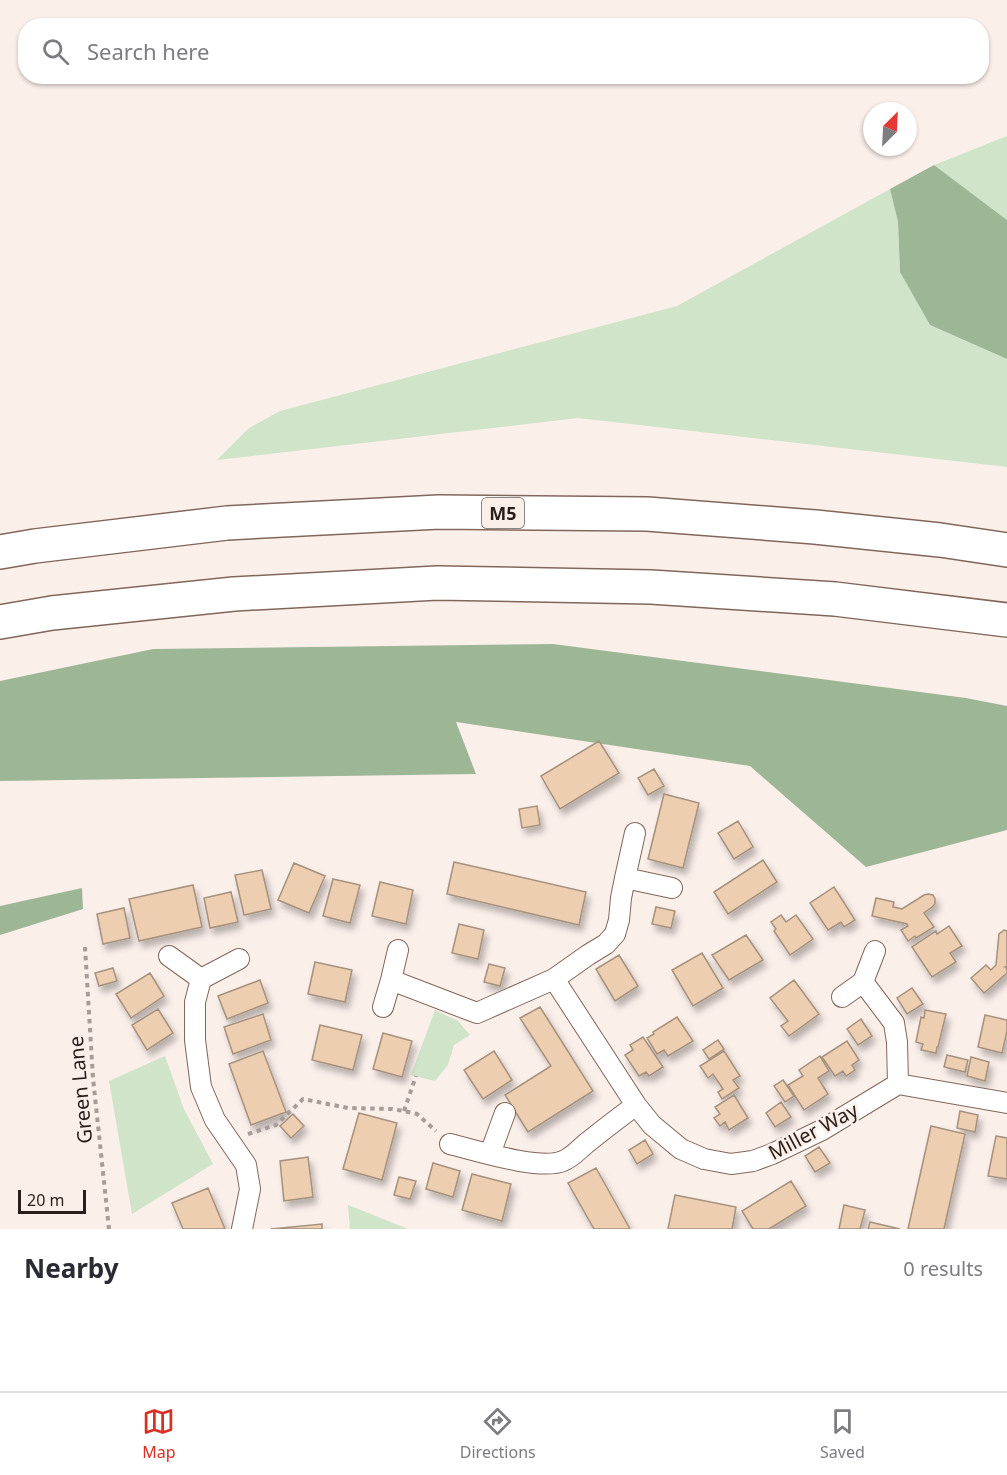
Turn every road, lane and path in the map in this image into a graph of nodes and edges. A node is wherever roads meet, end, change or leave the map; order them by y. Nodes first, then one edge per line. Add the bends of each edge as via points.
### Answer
1 (1007, 550) edge
2 (0, 552) edge
3 (1007, 620) edge
4 (0, 622) edge
5 (635, 833) dead end
6 (626, 878) junction
7 (672, 888) dead end
8 (86, 947) dead end
9 (398, 950) dead end
10 (875, 951) dead end
11 (169, 956) dead end
12 (239, 959) dead end
13 (201, 979) junction
14 (554, 979) junction
15 (391, 980) junction
16 (863, 982) junction
17 (842, 997) dead end
18 (383, 1007) dead end
19 (416, 1076) dead end
20 (898, 1084) junction
21 (1007, 1103) edge
22 (636, 1105) junction
23 (404, 1111) junction
24 (505, 1113) dead end
25 (230, 1140) junction
26 (450, 1144) joint
27 (490, 1154) junction
28 (109, 1229) edge
29 (242, 1229) edge

1 - 2 highway, M5 via 815,526 647,514 440,512 227,523
3 - 4 highway via 835,599 651,587 438,583 234,594
5 - 6 street
6 - 7 street
6 - 14 street via 615,934
8 - 28 path, Green Lane via 93,1078
9 - 15 street
10 - 16 street
11 - 13 street
12 - 13 street
13 - 25 street via 195,1002 201,1087 215,1120
14 - 15 street via 477,1014
14 - 22 street, Miller Way
15 - 18 street
16 - 17 street
16 - 20 street via 894,1023
19 - 23 path
20 - 21 street
20 - 22 street, Miller Way via 822,1130 772,1154 731,1164 681,1149 659,1132
22 - 27 street via 561,1162 544,1164
23 - 25 path via 348,1108 303,1099 276,1125
23 - 26 path via 417,1114
24 - 27 street
25 - 29 street via 246,1165 250,1189
26 - 27 street

